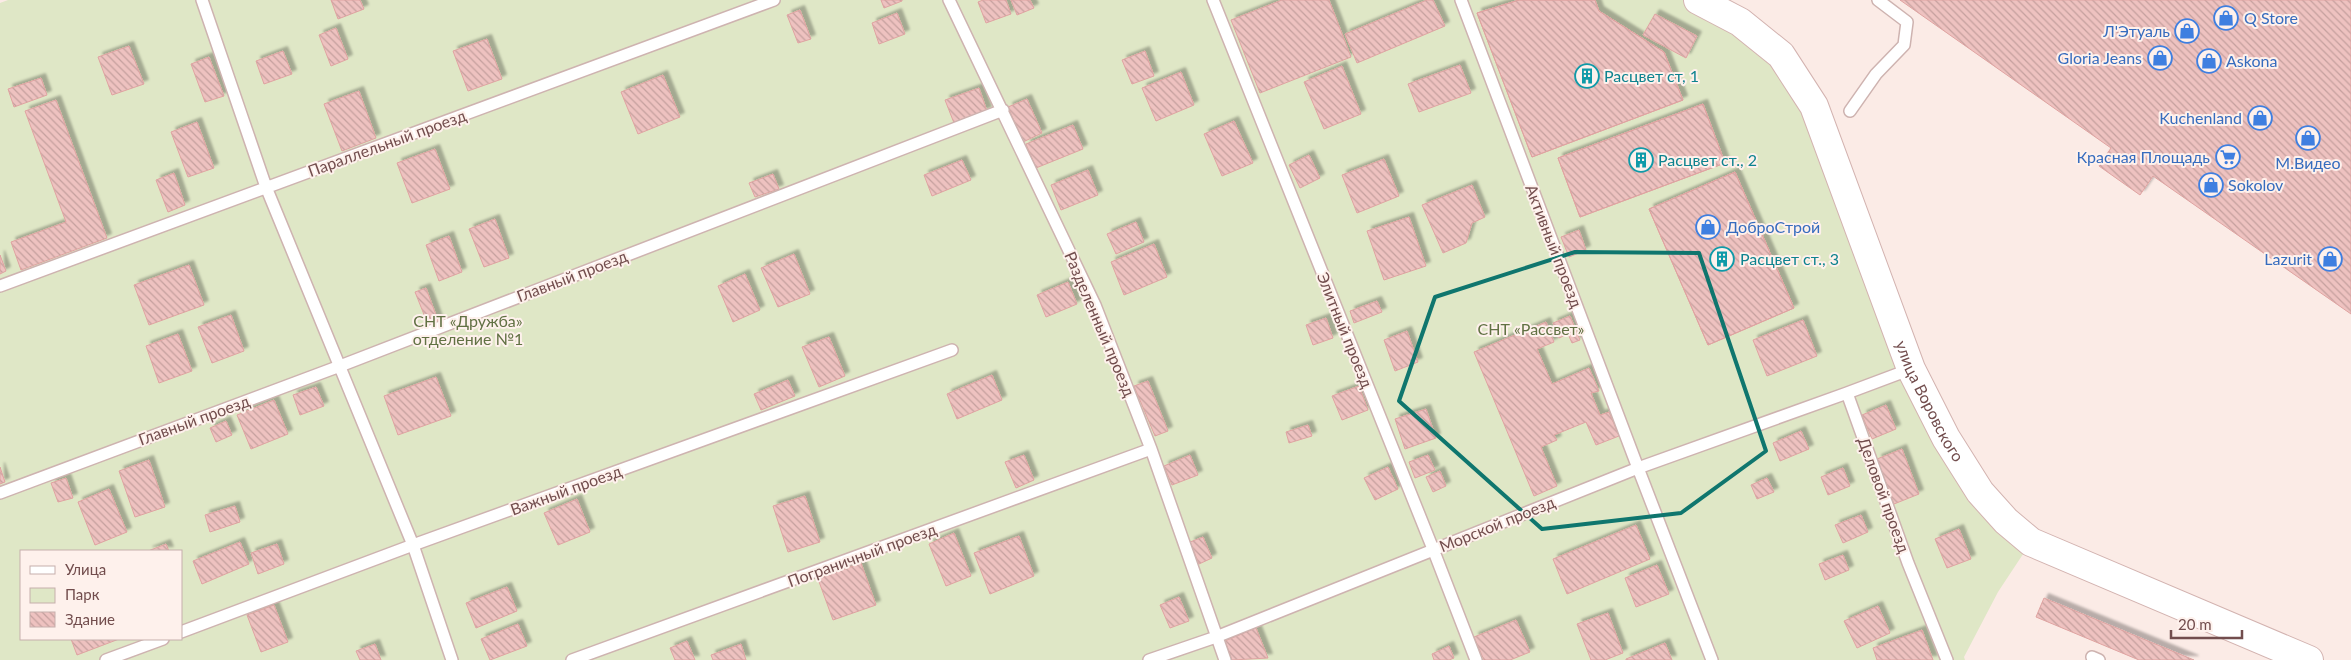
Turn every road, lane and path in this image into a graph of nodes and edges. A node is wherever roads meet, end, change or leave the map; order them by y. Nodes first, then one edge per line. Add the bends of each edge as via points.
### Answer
1 (202, 0) edge
2 (774, 0) edge
3 (949, 0) edge
4 (1213, 0) edge
5 (1461, 0) edge
6 (1698, 0) edge
7 (1878, 0) edge
8 (1003, 110) junction
9 (1850, 111) dead end
10 (266, 187) junction
11 (0, 286) edge
12 (952, 350) dead end
13 (340, 366) junction
14 (1911, 369) junction
15 (1847, 393) junction
16 (1151, 449) junction
17 (1638, 468) junction
18 (0, 493) edge
19 (413, 545) junction
20 (1433, 549) junction
21 (182, 632) edge
22 (1216, 637) junction
23 (160, 640) edge
24 (585, 658) edge
25 (106, 660) edge
26 (452, 660) edge
27 (572, 660) edge
28 (1149, 660) edge
29 (1225, 660) edge
30 (1476, 660) edge
31 (1712, 660) edge
32 (1947, 660) edge
33 (2093, 660) edge
34 (2099, 660) edge
35 (2309, 660) edge

1 - 10 lane
2 - 10 lane, Параллельный проезд
3 - 8 lane, Разделенный проезд
4 - 20 lane, Элитный проезд
5 - 17 lane, Активный проезд
6 - 14 street, улица Воровского via 1740,22 1781,55 1814,106
7 - 9 lane via 1907,22 1904,45 1876,74
8 - 13 lane, Главный проезд
8 - 16 lane, Разделенный проезд via 1096,305
10 - 11 lane, Параллельный проезд
10 - 13 lane
12 - 19 lane, Важный проезд
13 - 18 lane, Главный проезд
13 - 19 lane
14 - 15 lane
14 - 35 street, улица Воровского via 1946,438 1980,492 2031,542
15 - 17 lane, Морской проезд
15 - 32 lane, Деловой проезд
16 - 22 lane, Разделенный проезд
16 - 24 lane, Пограничный проезд
17 - 20 lane, Морской проезд
17 - 31 lane, Активный проезд
19 - 21 lane, Важный проезд
19 - 26 lane
20 - 22 lane, Морской проезд
20 - 30 lane, Элитный проезд
22 - 28 lane, Морской проезд
22 - 29 lane, Разделенный проезд
23 - 25 lane
24 - 27 lane, Пограничный проезд
33 - 34 lane via 2092,657

